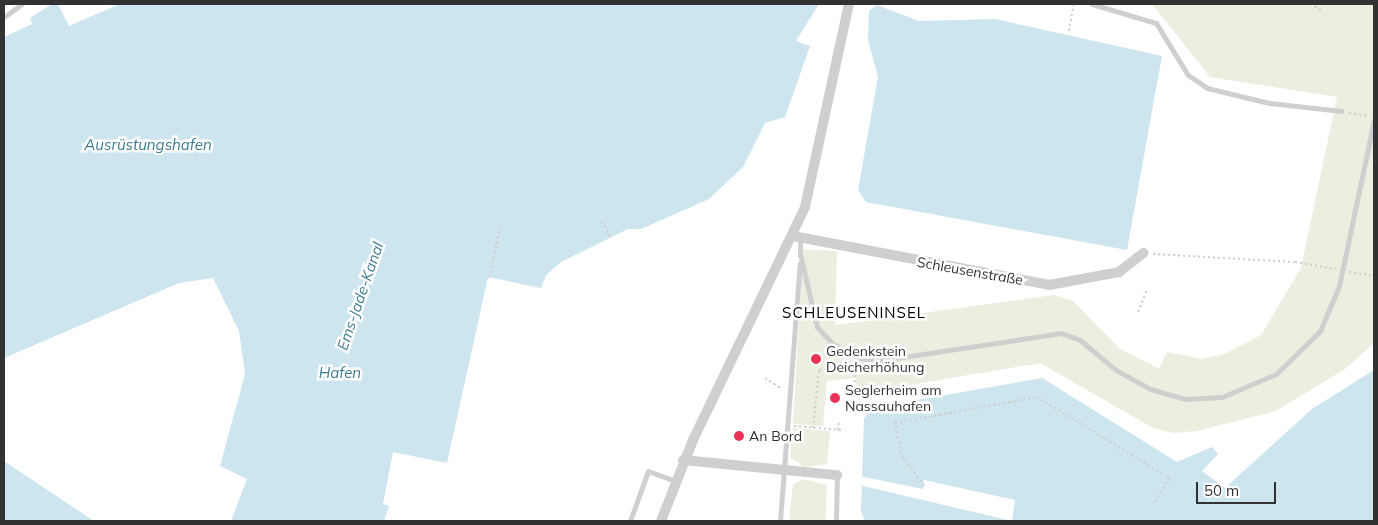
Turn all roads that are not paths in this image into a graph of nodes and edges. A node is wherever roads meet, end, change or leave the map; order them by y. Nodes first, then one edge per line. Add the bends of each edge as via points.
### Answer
1 (22, 4) edge
2 (849, 4) edge
3 (1092, 4) edge
4 (4, 17) edge
5 (1342, 111) road end
6 (1374, 118) edge
7 (797, 237) junction
8 (1142, 253) road end
9 (800, 254) junction
10 (683, 460) junction
11 (784, 471) junction
12 (837, 475) joint
13 (675, 481) junction
14 (630, 521) edge
15 (661, 521) edge
16 (780, 521) edge
17 (836, 521) edge

1 - 4 lane
2 - 7 street
3 - 5 lane via 1156,23 1188,75 1207,88 1269,102
6 - 9 lane via 1342,270 1320,331 1292,361 1236,393 1200,400 1175,397 1141,385 1080,340 1061,333 883,360 858,358 833,344 817,326
7 - 8 street, Schleusenstraße via 1050,284 1119,272
7 - 9 lane
7 - 10 street
9 - 11 lane
10 - 11 street
10 - 13 street
11 - 12 street
11 - 16 lane
12 - 17 lane
13 - 14 lane via 648,470
13 - 15 street

